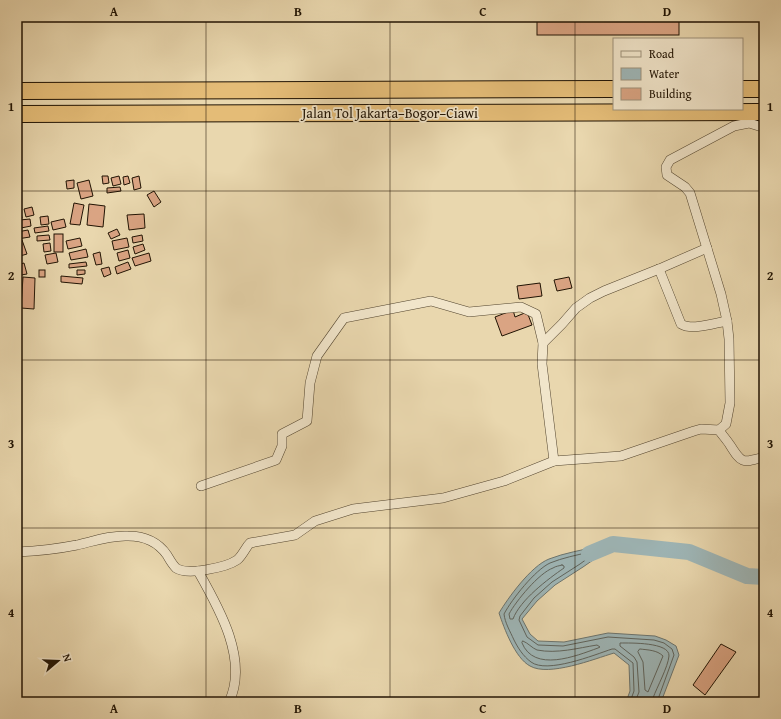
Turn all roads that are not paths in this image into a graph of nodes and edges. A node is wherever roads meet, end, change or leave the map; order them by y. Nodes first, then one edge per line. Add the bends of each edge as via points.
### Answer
1 (613, 89) edge
2 (743, 89) edge
3 (764, 89) edge
4 (17, 91) edge
5 (17, 114) edge
6 (763, 119) edge
7 (707, 248) junction
8 (659, 269) junction
9 (727, 321) junction
10 (543, 343) junction
11 (719, 430) junction
12 (764, 457) edge
13 (554, 461) junction
14 (201, 486) dead end
15 (17, 552) edge
16 (198, 571) junction
17 (764, 700) edge
18 (229, 702) edge
19 (758, 702) edge

1 - 4 highway, Jalan Tol Jakarta–Bogor–Ciawi
2 - 3 highway
5 - 6 highway, Jalan Tol Jakarta–Bogor–Ciawi via 739,112
6 - 7 street via 734,126 670,160 666,167 667,175 686,187 690,193
7 - 8 street
7 - 9 street
8 - 9 street via 681,324 691,327
8 - 10 street via 590,298 576,308
9 - 11 street via 729,410 726,424
10 - 13 street via 542,364
10 - 14 street via 536,314 521,307 469,312 431,302 344,318 317,356 310,383 307,421 282,434 282,446 276,460
11 - 12 street via 740,460 746,462
11 - 13 street via 701,429 621,456
13 - 16 street via 504,481 443,498 353,509 327,517 286,538 250,542 237,560
15 - 16 street via 47,551 128,536 150,540 161,548 178,569
16 - 18 street via 221,612 234,658 235,685
17 - 19 street

